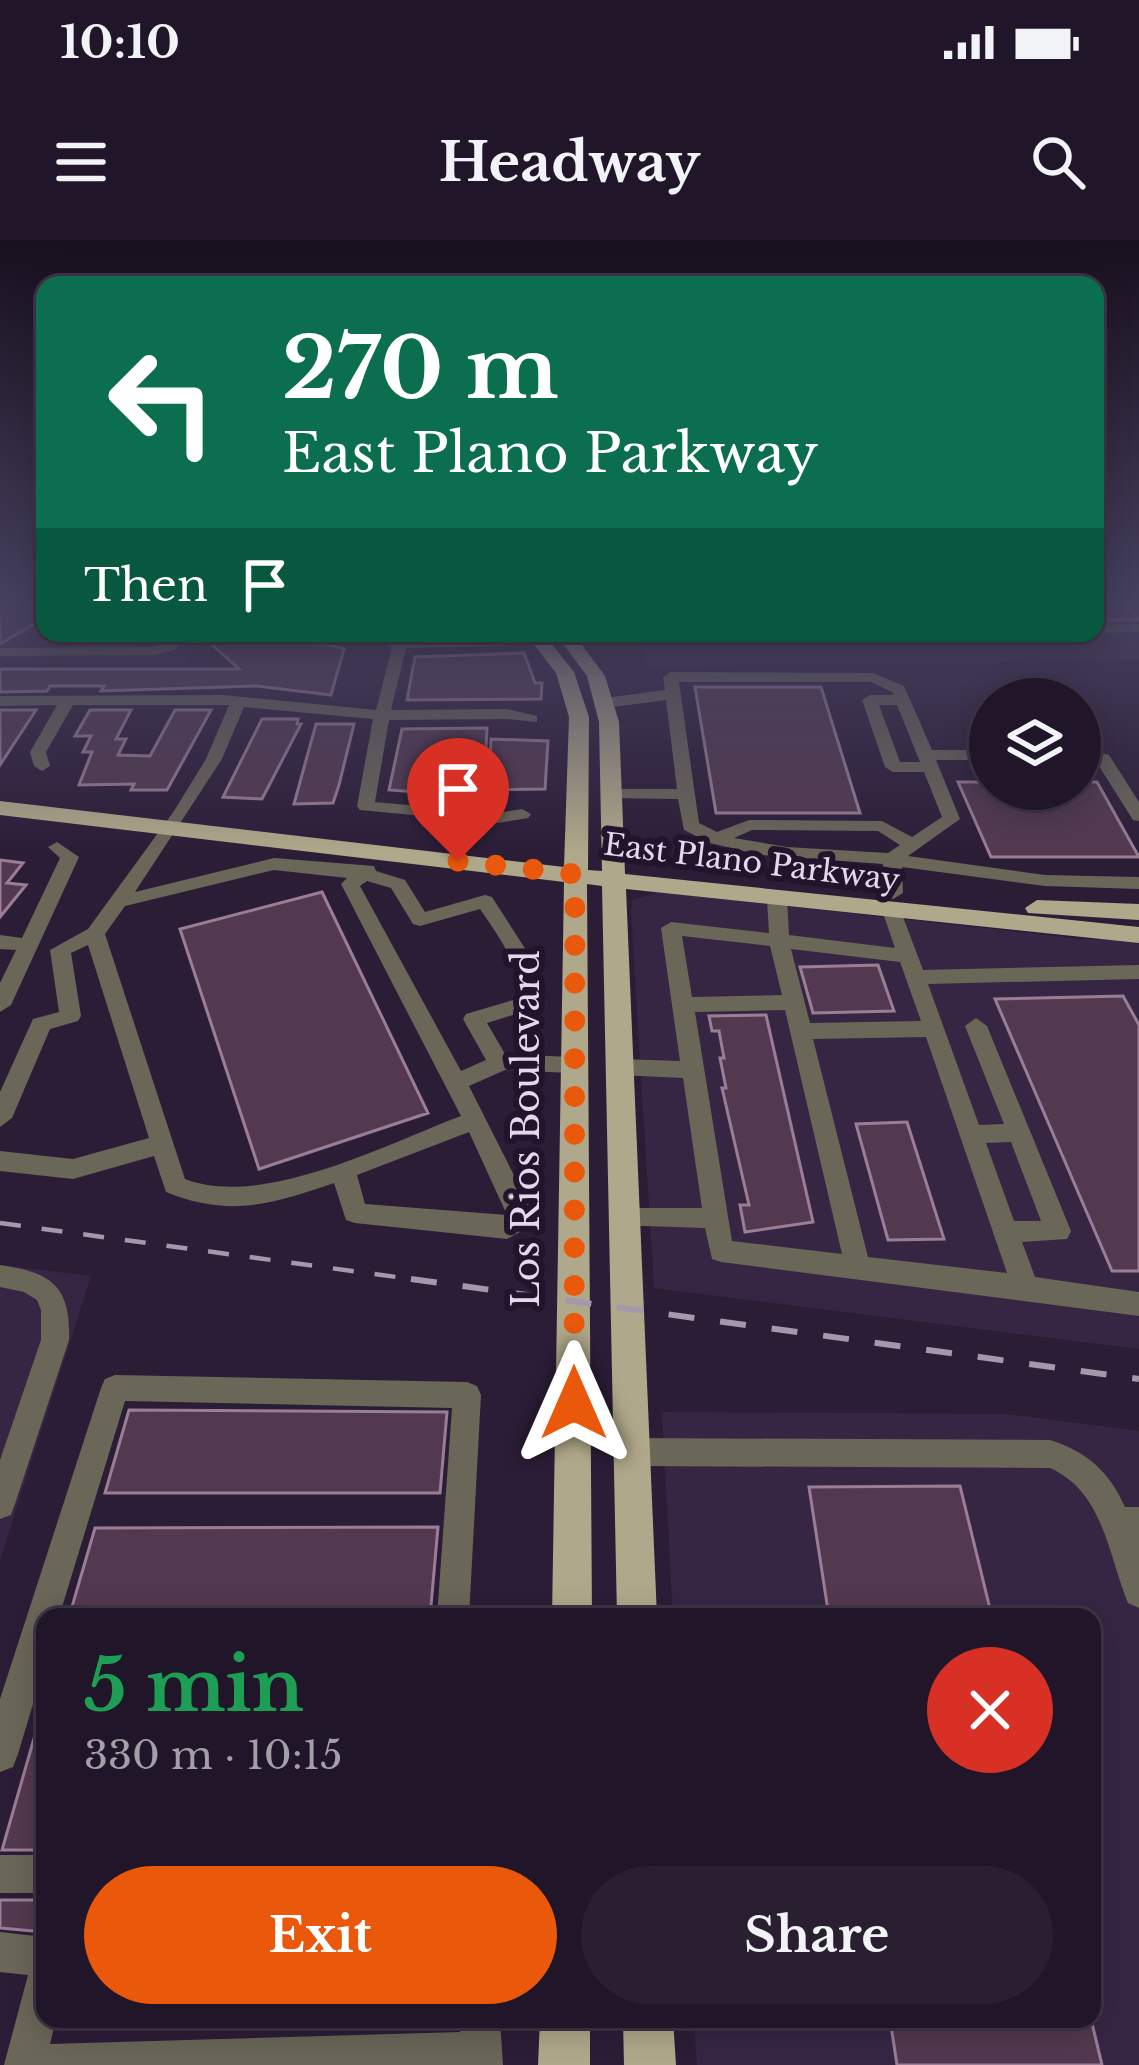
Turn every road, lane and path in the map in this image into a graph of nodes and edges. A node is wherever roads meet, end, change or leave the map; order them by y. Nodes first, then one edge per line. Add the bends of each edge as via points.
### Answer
1 (389, 685) edge
2 (569, 685) edge
3 (599, 685) edge
4 (630, 685) edge
5 (669, 685) edge
6 (891, 685) edge
7 (68, 700) junction
8 (904, 700) junction
9 (0, 701) edge
10 (238, 701) junction
11 (605, 704) junction
12 (576, 705) junction
13 (382, 715) junction
14 (531, 719) dead end
15 (969, 757) edge
16 (1101, 759) edge
17 (928, 761) junction
18 (42, 766) dead end
19 (0, 791) edge
20 (610, 794) junction
21 (686, 794) junction
22 (0, 808) edge
23 (522, 814) dead end
24 (1139, 816) edge
25 (176, 820) junction
26 (716, 839) junction
27 (380, 843) junction
28 (912, 844) junction
29 (57, 847) dead end
30 (892, 859) junction
31 (576, 865) junction
32 (611, 870) junction
33 (365, 874) junction
34 (1131, 884) edge
35 (777, 899) junction
36 (118, 902) junction
37 (893, 903) junction
38 (420, 920) junction
39 (1138, 920) edge
40 (375, 930) junction
41 (95, 934) junction
42 (779, 941) junction
43 (0, 942) edge
44 (28, 945) junction
45 (911, 966) junction
46 (1139, 972) edge
47 (794, 1002) junction
48 (0, 1005) edge
49 (683, 1005) junction
50 (474, 1019) junction
51 (976, 1026) dead end
52 (933, 1029) junction
53 (429, 1031) junction
54 (801, 1031) junction
55 (499, 1063) junction
56 (572, 1065) junction
57 (619, 1067) junction
58 (693, 1070) junction
59 (456, 1082) junction
60 (0, 1118) edge
61 (474, 1121) junction
62 (1019, 1133) junction
63 (970, 1134) junction
64 (163, 1144) junction
65 (0, 1161) edge
66 (343, 1170) junction
67 (623, 1217) junction
68 (716, 1218) junction
69 (1005, 1232) junction
70 (858, 1268) junction
71 (0, 1276) edge
72 (1024, 1287) junction
73 (1139, 1304) edge
74 (632, 1452) junction
75 (0, 1504) edge
76 (1127, 1523) edge
77 (1139, 1592) edge
78 (55, 1608) edge
79 (454, 1608) edge
80 (572, 1608) edge
81 (637, 1608) edge
82 (31, 1697) edge
83 (0, 1754) edge
84 (0, 1874) edge
85 (36, 1874) edge
86 (0, 1952) edge
87 (36, 1957) edge
88 (36, 2019) edge
89 (565, 2028) edge
90 (648, 2028) edge
91 (481, 2046) edge
92 (25, 2064) edge
93 (564, 2065) edge
94 (650, 2065) edge

1 - 13 street
2 - 12 main road
3 - 11 main road
4 - 11 street
5 - 21 street
6 - 8 street
7 - 9 street
7 - 10 street
7 - 18 street via 38,752
8 - 17 street
8 - 17 street via 870,700 892,766
10 - 13 street
10 - 25 street
11 - 12 main road
11 - 20 main road
12 - 31 main road, Los Rios Boulevard
13 - 14 street
13 - 23 street via 366,806
15 - 17 street
16 - 24 street
17 - 28 street via 950,819
19 - 25 main road, East Plano Parkway
20 - 21 street
20 - 32 main road
21 - 26 street via 690,826
22 - 25 main road, East Plano Parkway
25 - 27 main road, East Plano Parkway
25 - 36 street
26 - 28 street via 749,825 882,826
26 - 30 street
27 - 31 main road, East Plano Parkway
27 - 33 street
28 - 30 street
29 - 44 street via 70,857
30 - 34 street
30 - 37 street
31 - 32 main road, East Plano Parkway
31 - 56 main road, Los Rios Boulevard
32 - 35 main road, East Plano Parkway
32 - 37 main road, East Plano Parkway
32 - 57 main road
33 - 36 street via 274,864
33 - 38 street via 398,884
33 - 40 street via 350,884
34 - 39 street
35 - 37 main road, East Plano Parkway
35 - 42 street
36 - 41 street
37 - 39 main road, East Plano Parkway
37 - 45 street
38 - 40 street
38 - 50 street via 485,901 529,970 531,1002
40 - 53 street
41 - 60 street via 60,950 70,1016 41,1024
41 - 64 street
42 - 45 street
42 - 47 street
42 - 49 street via 671,928
43 - 44 street
44 - 48 street
45 - 46 street
45 - 52 street
47 - 49 street
47 - 54 street
49 - 58 street
50 - 53 street
50 - 55 street
51 - 62 street
52 - 54 street
52 - 63 street
53 - 59 street
54 - 70 street
55 - 56 street
55 - 59 street
56 - 57 main road
56 - 80 main road, Los Rios Boulevard
57 - 58 street
57 - 67 main road
58 - 68 street
59 - 61 street
61 - 66 street
61 - 66 street via 518,1211 517,1225 355,1213
62 - 63 street
62 - 69 street via 1058,1231
63 - 69 street
64 - 65 street via 73,1169
64 - 66 street via 175,1185 193,1194 259,1196
67 - 68 street
67 - 74 main road
68 - 70 street via 721,1252
69 - 72 street
70 - 72 street
71 - 75 street via 39,1283 57,1321
72 - 73 street
74 - 76 street via 1050,1454 1095,1481
74 - 81 main road
76 - 77 street
78 - 79 street via 115,1388 466,1395
82 - 83 street
84 - 85 street
86 - 87 street
88 - 92 street
89 - 93 main road
90 - 94 main road
91 - 92 street

